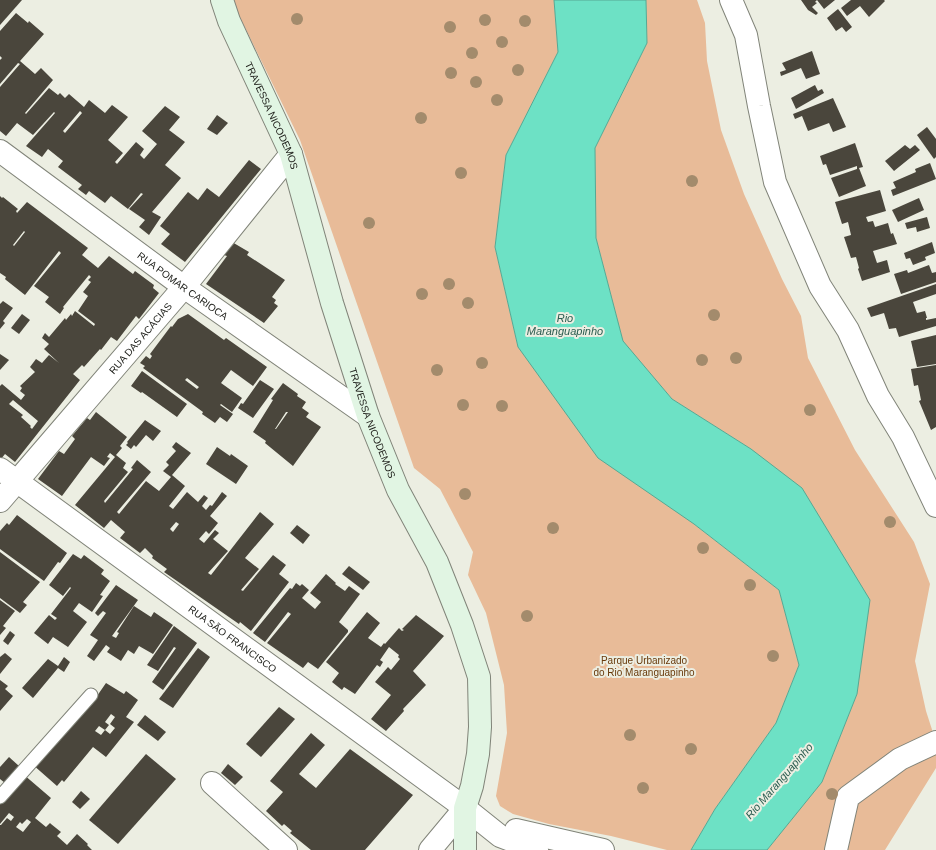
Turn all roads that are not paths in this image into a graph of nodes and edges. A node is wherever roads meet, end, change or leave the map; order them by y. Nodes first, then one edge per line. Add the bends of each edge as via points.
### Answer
1 (222, 0) edge
2 (731, 0) edge
3 (0, 151) edge
4 (291, 154) junction
5 (184, 287) junction
6 (368, 416) junction
7 (0, 469) edge
8 (18, 482) junction
9 (0, 501) edge
10 (936, 506) edge
11 (91, 695) dead end
12 (936, 742) edge
13 (212, 783) dead end
14 (0, 797) edge
15 (465, 808) junction
16 (286, 850) edge
17 (430, 850) edge
18 (465, 850) edge
19 (537, 850) edge
20 (603, 850) edge
21 (836, 850) edge

1 - 4 main road, TRAVESSA NICODEMOS via 229,21
2 - 10 street via 746,35 775,182 820,286 848,330 878,396 904,437
3 - 5 street, RUA POMAR CARIOCA
4 - 5 street, RUA DAS ACÁCIAS
4 - 6 main road, TRAVESSA NICODEMOS via 332,303
5 - 6 street, RUA POMAR CARIOCA
5 - 8 street, RUA DAS ACÁCIAS
6 - 15 main road, TRAVESSA NICODEMOS via 398,490 437,562 479,677 478,754
7 - 8 street, RUA SÃO FRANCISCO
8 - 9 street, RUA DAS ACÁCIAS
8 - 15 street, RUA SÃO FRANCISCO
11 - 14 lane
12 - 21 street via 900,759 848,797
13 - 16 street
15 - 17 street
15 - 18 main road, TRAVESSA NICODEMOS
15 - 19 street via 500,836
15 - 20 street via 513,829

